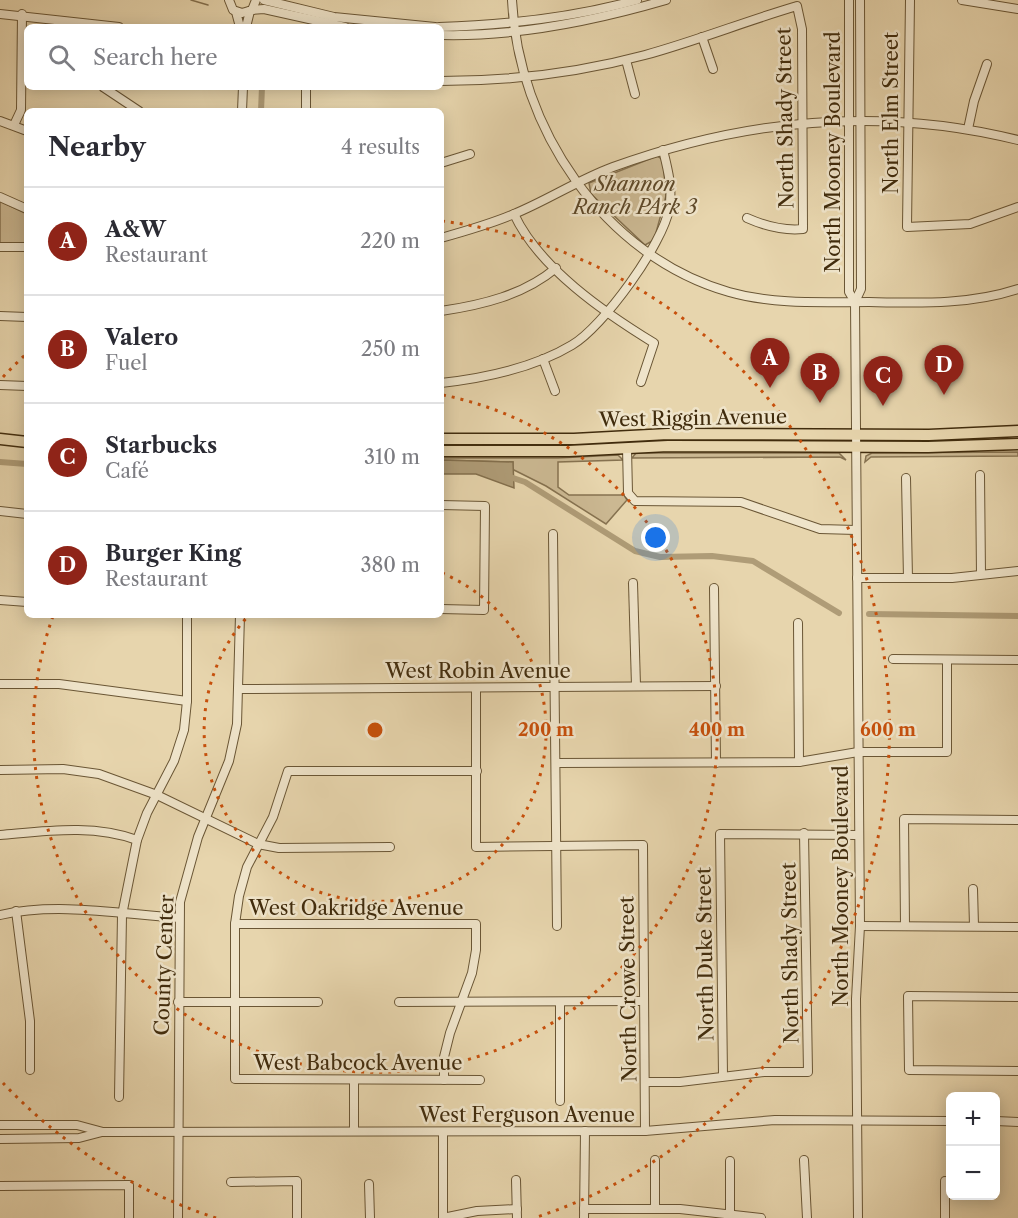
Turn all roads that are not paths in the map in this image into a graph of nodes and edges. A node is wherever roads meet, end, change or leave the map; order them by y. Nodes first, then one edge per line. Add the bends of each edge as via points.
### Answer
1 (224, 0) edge
2 (256, 0) edge
3 (264, 0) edge
4 (512, 0) edge
5 (637, 0) edge
6 (666, 0) edge
7 (849, 0) edge
8 (860, 0) edge
9 (910, 0) edge
10 (962, 0) edge
11 (232, 6) edge
12 (1018, 9) edge
13 (251, 10) junction
14 (0, 14) edge
15 (22, 14) junction
16 (87, 24) edge
17 (239, 24) edge
18 (247, 24) edge
19 (332, 24) edge
20 (405, 24) edge
21 (444, 27) edge
22 (514, 27) junction
23 (444, 35) edge
24 (702, 37) junction
25 (626, 60) junction
26 (987, 64) dead end
27 (713, 69) dead end
28 (525, 77) junction
29 (444, 81) edge
30 (108, 90) edge
31 (243, 90) edge
32 (306, 90) edge
33 (635, 94) dead end
34 (134, 108) edge
35 (243, 108) edge
36 (306, 108) edge
37 (850, 120) junction
38 (860, 120) junction
39 (0, 121) edge
40 (803, 122) junction
41 (907, 122) junction
42 (14, 125) junction
43 (968, 129) junction
44 (24, 130) edge
45 (1018, 140) edge
46 (663, 150) junction
47 (470, 154) dead end
48 (444, 162) edge
49 (577, 183) junction
50 (0, 197) edge
51 (24, 205) edge
52 (1018, 207) edge
53 (514, 214) junction
54 (747, 218) dead end
55 (444, 237) edge
56 (0, 247) edge
57 (24, 247) edge
58 (649, 254) junction
59 (556, 268) junction
60 (1018, 289) edge
61 (855, 302) junction
62 (444, 310) edge
63 (607, 312) junction
64 (0, 316) edge
65 (24, 317) edge
66 (543, 359) junction
67 (642, 382) dead end
68 (444, 383) edge
69 (0, 385) edge
70 (24, 386) edge
71 (555, 391) dead end
72 (1018, 431) edge
73 (0, 433) edge
74 (24, 436) edge
75 (444, 439) edge
76 (0, 440) edge
77 (855, 440) junction
78 (24, 442) edge
79 (1018, 444) edge
80 (0, 446) edge
81 (24, 447) edge
82 (627, 448) junction
83 (444, 451) edge
84 (980, 475) dead end
85 (906, 478) dead end
86 (444, 506) edge
87 (0, 511) edge
88 (24, 514) edge
89 (856, 530) junction
90 (553, 534) dead end
91 (1018, 571) edge
92 (981, 574) junction
93 (857, 578) junction
94 (908, 578) junction
95 (633, 583) dead end
96 (714, 588) dead end
97 (0, 600) edge
98 (24, 602) edge
99 (444, 609) edge
100 (187, 618) edge
101 (240, 618) edge
102 (798, 623) dead end
103 (893, 659) dead end
104 (947, 660) junction
105 (1018, 660) edge
106 (0, 684) edge
107 (636, 686) junction
108 (716, 686) junction
109 (476, 688) junction
110 (555, 688) junction
111 (240, 689) junction
112 (187, 701) junction
113 (858, 752) junction
114 (799, 762) junction
115 (556, 763) junction
116 (716, 763) junction
117 (0, 770) edge
118 (477, 771) junction
119 (157, 795) junction
120 (207, 818) junction
121 (1018, 820) edge
122 (804, 833) junction
123 (0, 835) edge
124 (857, 835) junction
125 (137, 840) junction
126 (258, 844) junction
127 (557, 846) junction
128 (390, 847) dead end
129 (973, 889) dead end
130 (15, 912) junction
131 (0, 915) edge
132 (122, 915) junction
133 (179, 918) junction
134 (235, 924) junction
135 (557, 926) dead end
136 (860, 926) junction
137 (905, 926) junction
138 (974, 926) junction
139 (1018, 927) edge
140 (1018, 997) edge
141 (644, 1001) junction
142 (178, 1002) junction
143 (235, 1002) junction
144 (318, 1002) dead end
145 (399, 1002) dead end
146 (460, 1002) junction
147 (560, 1002) junction
148 (30, 1070) dead end
149 (1018, 1071) edge
150 (723, 1075) junction
151 (354, 1080) junction
152 (444, 1080) junction
153 (480, 1080) dead end
154 (645, 1082) junction
155 (119, 1097) dead end
156 (560, 1101) dead end
157 (857, 1120) junction
158 (946, 1121) edge
159 (1000, 1121) edge
160 (1018, 1122) edge
161 (0, 1125) edge
162 (354, 1131) junction
163 (585, 1131) junction
164 (645, 1131) junction
165 (103, 1132) junction
166 (178, 1132) junction
167 (443, 1132) junction
168 (0, 1139) edge
169 (655, 1160) dead end
170 (804, 1160) dead end
171 (730, 1161) dead end
172 (516, 1180) dead end
173 (945, 1181) dead end
174 (231, 1182) dead end
175 (369, 1184) dead end
176 (0, 1186) edge
177 (655, 1208) junction
178 (517, 1214) edge
179 (584, 1214) edge
180 (730, 1214) junction
181 (129, 1218) edge
182 (178, 1218) edge
183 (297, 1218) edge
184 (370, 1218) edge
185 (443, 1218) edge
186 (761, 1218) edge
187 (807, 1218) edge
188 (858, 1218) edge
189 (945, 1218) edge

1 - 11 street
2 - 13 street
3 - 20 street via 334,17
4 - 22 street
5 - 22 street
6 - 22 street via 578,22
7 - 37 street, North Mooney Boulevard
8 - 38 street, North Mooney Boulevard
9 - 41 street, North Elm Street
10 - 12 street
11 - 13 street
11 - 17 street
13 - 18 street
13 - 19 street via 264,9
14 - 15 street
15 - 16 street
15 - 42 street via 21,110
21 - 22 street
22 - 23 street
22 - 28 street
24 - 25 street
24 - 27 street
24 - 40 street, North Shady Street via 797,6 802,29
25 - 28 street
25 - 33 street
26 - 43 street
28 - 29 street
28 - 49 street via 550,140
30 - 34 street
31 - 35 street
32 - 36 street
37 - 38 street
37 - 40 street
37 - 61 street, North Mooney Boulevard via 849,292
38 - 41 street
38 - 61 street, North Mooney Boulevard via 861,289
39 - 42 street
40 - 46 street via 735,132
40 - 54 street, North Shady Street via 803,229 764,226
41 - 43 street
41 - 52 street, North Elm Street via 907,227 970,224
42 - 44 street
43 - 45 street
46 - 49 street
46 - 58 street via 670,183 669,209
47 - 48 street
49 - 53 street
49 - 58 street via 622,232
50 - 51 street
53 - 55 street
53 - 59 street via 527,237
56 - 57 street
58 - 61 street via 696,281 729,292 770,301
58 - 63 street
59 - 62 street via 519,291
59 - 63 street
60 - 61 street via 959,302
61 - 77 street, North Mooney Boulevard
63 - 66 street via 589,333
63 - 67 street via 654,343
64 - 65 street
66 - 68 street via 496,374
66 - 71 street
69 - 70 street
72 - 77 main road, West Riggin Avenue
73 - 74 main road
75 - 77 main road, West Riggin Avenue via 668,434
76 - 78 main road
77 - 79 main road, West Riggin Avenue
77 - 82 main road, West Riggin Avenue
77 - 89 street, North Mooney Boulevard
80 - 81 main road
82 - 83 main road, West Riggin Avenue
82 - 89 street via 628,493 641,502 741,502 820,529
84 - 92 street
85 - 94 street
86 - 99 street via 484,506 484,610
87 - 88 street
89 - 93 street, North Mooney Boulevard
90 - 110 street
91 - 92 street
92 - 94 street
93 - 94 street
93 - 113 street, North Mooney Boulevard
95 - 107 street
96 - 108 street
97 - 98 street
100 - 112 street
101 - 111 street, County Center
102 - 114 street
103 - 104 street
104 - 105 street
104 - 113 street via 947,752
106 - 112 street via 58,684
107 - 108 street, West Robin Avenue
107 - 110 street, West Robin Avenue
108 - 116 street
109 - 110 street, West Robin Avenue
109 - 111 street, West Robin Avenue
109 - 118 street
110 - 115 street
111 - 120 street, County Center via 229,761
112 - 119 street via 184,730
113 - 114 street
113 - 124 street, North Mooney Boulevard
114 - 116 street
115 - 116 street
115 - 127 street
117 - 119 street via 99,774
118 - 126 street via 288,771
118 - 127 street via 476,847
119 - 120 street
119 - 125 street
120 - 126 street
120 - 133 street, County Center via 182,886
121 - 137 street via 904,819
122 - 124 street
122 - 150 street, North Shady Street via 808,1072
122 - 150 street, North Duke Street via 720,834
123 - 125 street via 90,829 116,832
124 - 136 street, North Mooney Boulevard
125 - 132 street
126 - 128 street via 279,848
126 - 134 street via 247,867
127 - 135 street
127 - 141 street, North Crowe Street via 643,845
129 - 138 street
130 - 131 street
130 - 132 street via 55,910
130 - 148 street via 30,1022
132 - 133 street
132 - 155 street
133 - 142 street, County Center
134 - 143 street
134 - 146 street, West Oakridge Avenue via 476,924 472,973
136 - 137 street
136 - 157 street, North Mooney Boulevard
137 - 138 street
138 - 139 street
140 - 149 street via 908,996 909,1070
141 - 147 street
141 - 154 street, North Crowe Street
142 - 143 street
142 - 166 street, County Center
143 - 144 street
143 - 151 street, West Babcock Avenue via 235,1079
145 - 146 street
146 - 147 street
146 - 152 street via 444,1057
147 - 156 street
150 - 154 street via 680,1082
151 - 152 street, West Babcock Avenue
151 - 162 street
152 - 153 street, West Babcock Avenue
154 - 164 street, North Crowe Street
157 - 158 street, West Ferguson Avenue
157 - 164 street, West Ferguson Avenue via 766,1120
157 - 188 street, North Mooney Boulevard
159 - 160 street
161 - 165 street, West Ferguson Avenue via 77,1125
162 - 166 street, West Ferguson Avenue
162 - 167 street, West Ferguson Avenue
163 - 164 street, West Ferguson Avenue
163 - 167 street, West Ferguson Avenue
163 - 179 street
165 - 166 street, West Ferguson Avenue
165 - 168 street, West Ferguson Avenue via 79,1138
166 - 182 street, County Center
167 - 185 street
169 - 177 street
170 - 187 street
171 - 180 street
172 - 178 street
173 - 189 street
174 - 183 street via 297,1181
175 - 184 street
176 - 181 street via 129,1185
177 - 179 street
177 - 180 street
178 - 185 street via 477,1211
180 - 186 street

